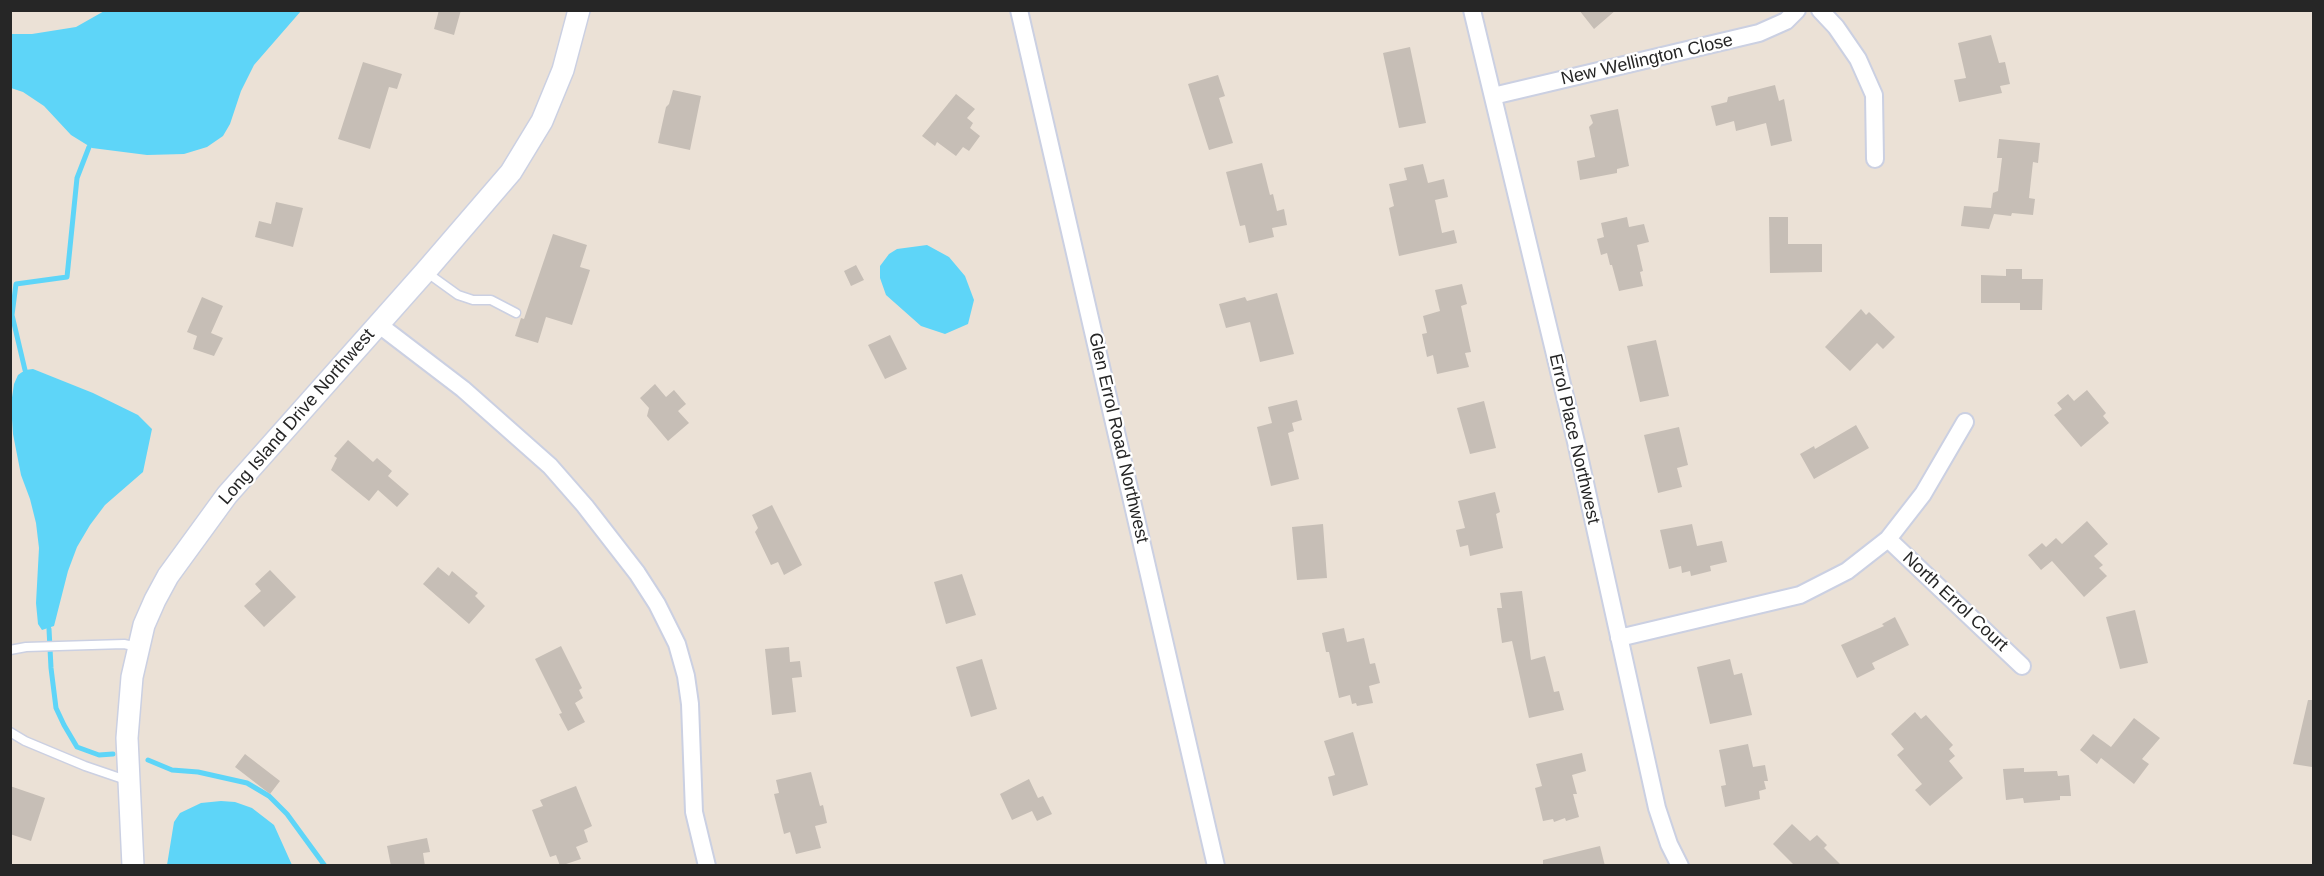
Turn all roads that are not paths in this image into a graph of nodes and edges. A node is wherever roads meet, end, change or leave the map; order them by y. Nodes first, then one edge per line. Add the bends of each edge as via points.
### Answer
1 (579, 10) edge
2 (1019, 10) edge
3 (1472, 10) edge
4 (1797, 10) edge
5 (1820, 10) edge
6 (1492, 96) junction
7 (1875, 159) dead end
8 (425, 272) junction
9 (516, 313) dead end
10 (378, 324) junction
11 (1965, 422) dead end
12 (1888, 539) junction
13 (1619, 638) junction
14 (139, 647) junction
15 (10, 650) edge
16 (2022, 666) dead end
17 (10, 732) edge
18 (129, 781) junction
19 (133, 866) edge
20 (707, 866) edge
21 (1216, 866) edge
22 (1680, 866) edge

1 - 8 street, Long Island Drive Northwest via 563,70 542,121 511,172
2 - 21 street, Glen Errol Road Northwest
3 - 6 street, Errol Place Northwest
4 - 6 street, New Wellington Close via 1786,21 1759,33
5 - 7 street via 1858,59 1874,95
6 - 13 street, Errol Place Northwest
8 - 9 lane via 458,295 491,300
8 - 10 street, Long Island Drive Northwest
10 - 14 street, Long Island Drive Northwest via 220,504 168,576 147,617
10 - 20 street via 463,389 550,466 600,525 657,604 677,644 686,676 694,812
11 - 12 street via 1923,494
12 - 13 street via 1847,571 1800,594
12 - 16 street, North Errol Court
13 - 22 street, Errol Place Northwest via 1657,808
14 - 15 lane via 124,644
14 - 18 street, Long Island Drive Northwest via 132,677 127,738
17 - 18 lane
18 - 19 street, Long Island Drive Northwest

